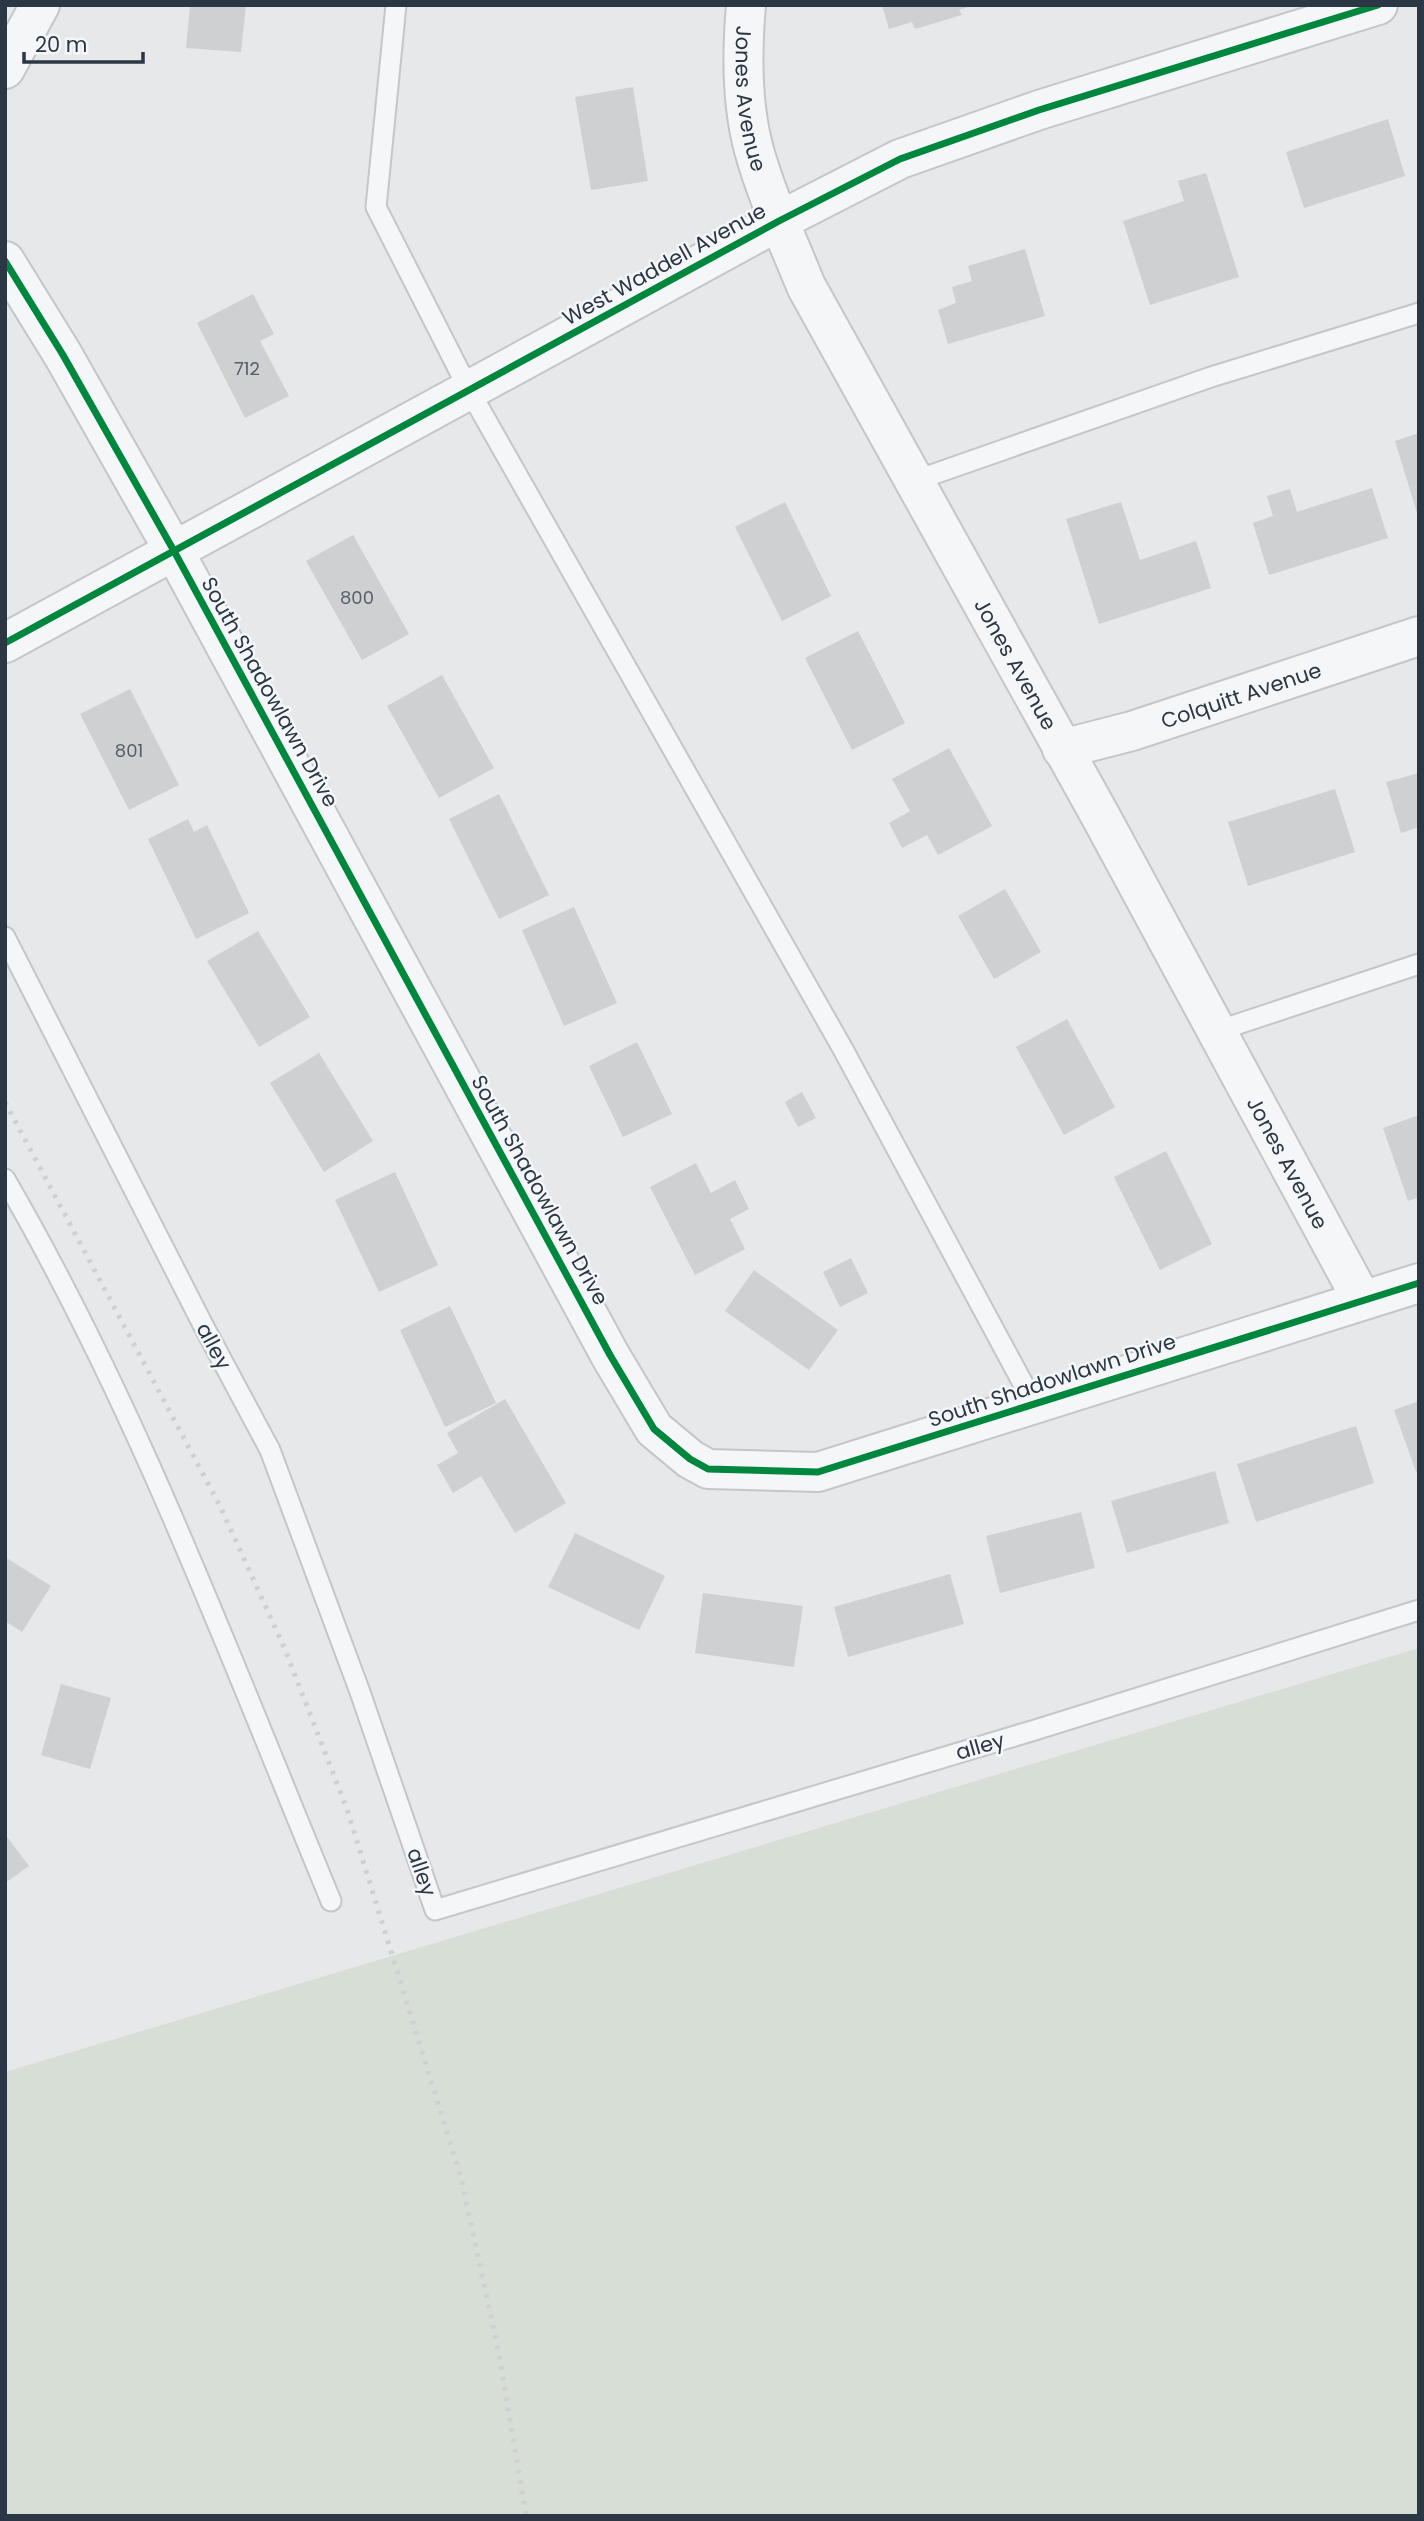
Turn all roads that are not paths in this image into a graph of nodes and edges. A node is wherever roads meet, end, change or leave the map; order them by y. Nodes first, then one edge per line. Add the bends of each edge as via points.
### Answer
1 (40, 5) edge
2 (396, 5) edge
3 (746, 5) edge
4 (1378, 5) edge
5 (5, 69) edge
6 (779, 221) junction
7 (5, 261) edge
8 (1419, 313) edge
9 (469, 390) junction
10 (914, 481) junction
11 (174, 551) junction
12 (1419, 636) edge
13 (5, 643) edge
14 (1062, 749) junction
15 (5, 936) edge
16 (1419, 964) edge
17 (1217, 1031) junction
18 (5, 1179) edge
19 (1419, 1283) edge
20 (1362, 1300) junction
21 (1034, 1404) junction
22 (1419, 1610) edge
23 (331, 1901) dead end

1 - 5 street
2 - 9 lane via 376,207
3 - 6 street, Jones Avenue via 744,33 754,148
4 - 6 street, West Waddell Avenue via 1039,110 912,155
6 - 9 street, West Waddell Avenue
6 - 10 street, Jones Avenue via 806,286
7 - 11 street, South Shadowlawn Drive
8 - 10 lane via 1211,377
9 - 11 street, West Waddell Avenue
9 - 21 lane via 844,1051
10 - 14 street, Jones Avenue
11 - 13 street, West Waddell Avenue
11 - 21 street, South Shadowlawn Drive via 654,1429 708,1469 818,1472
12 - 14 street, Colquitt Avenue via 1132,732
14 - 17 street, Jones Avenue
15 - 22 lane, alley via 270,1450 435,1910
16 - 17 lane
17 - 20 street, Jones Avenue
18 - 23 lane via 77,1308 153,1466
19 - 20 street, South Shadowlawn Drive
20 - 21 street, South Shadowlawn Drive

